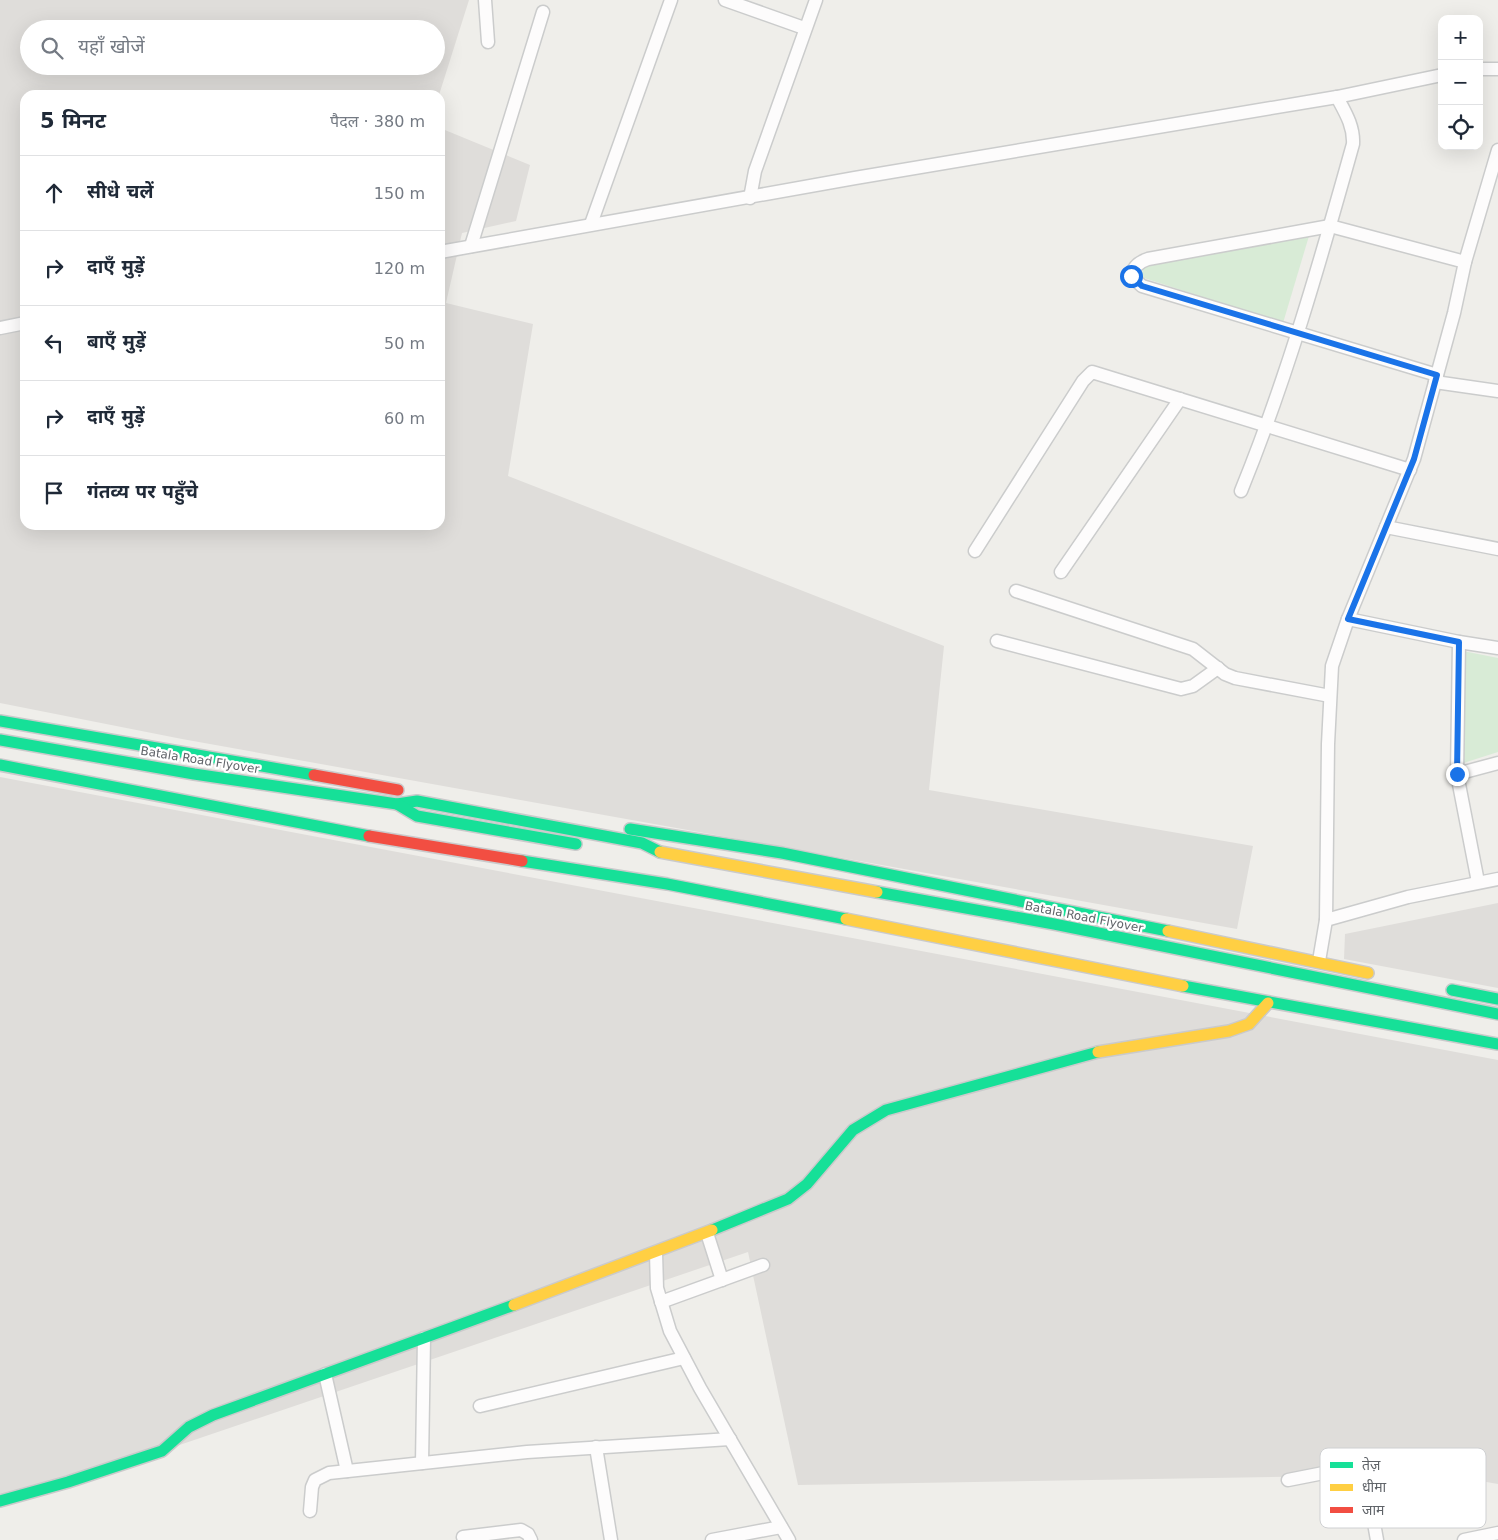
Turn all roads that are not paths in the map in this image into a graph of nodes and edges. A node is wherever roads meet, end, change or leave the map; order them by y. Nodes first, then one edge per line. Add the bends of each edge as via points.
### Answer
1 (485, 0) edge
2 (671, 0) edge
3 (724, 0) edge
4 (816, 0) edge
5 (542, 12) dead end
6 (804, 28) junction
7 (488, 42) dead end
8 (1483, 69) edge
9 (1498, 69) edge
10 (1438, 76) edge
11 (1337, 96) junction
12 (1498, 150) edge
13 (750, 198) junction
14 (591, 224) junction
15 (1330, 226) junction
16 (471, 246) junction
17 (445, 251) edge
18 (1464, 262) junction
19 (20, 325) edge
20 (0, 328) edge
21 (1299, 333) junction
22 (1436, 378) junction
23 (1498, 391) edge
24 (1180, 399) junction
25 (1268, 426) junction
26 (1410, 470) junction
27 (1241, 491) dead end
28 (1386, 527) junction
29 (1498, 549) edge
30 (975, 551) dead end
31 (1061, 572) dead end
32 (1016, 591) dead end
33 (1348, 619) junction
34 (997, 641) dead end
35 (1459, 642) junction
36 (1498, 648) edge
37 (1218, 668) junction
38 (1330, 696) junction
39 (0, 721) edge
40 (0, 740) edge
41 (1498, 763) edge
42 (0, 765) edge
43 (1457, 774) junction
44 (396, 804) junction
45 (584, 846) dead end
46 (663, 853) junction
47 (642, 856) dead end
48 (1498, 879) edge
49 (1478, 882) junction
50 (1326, 920) junction
51 (1319, 962) junction
52 (1383, 977) dead end
53 (1440, 988) dead end
54 (1498, 999) edge
55 (1268, 1003) junction
56 (1498, 1014) edge
57 (1498, 1044) edge
58 (707, 1232) junction
59 (656, 1253) junction
60 (763, 1265) dead end
61 (722, 1280) junction
62 (661, 1302) junction
63 (424, 1338) junction
64 (684, 1358) junction
65 (325, 1374) junction
66 (480, 1406) dead end
67 (730, 1439) junction
68 (596, 1447) junction
69 (422, 1463) junction
70 (347, 1472) junction
71 (1320, 1474) edge
72 (1288, 1480) dead end
73 (0, 1502) edge
74 (310, 1511) dead end
75 (781, 1527) junction
76 (1498, 1533) edge
77 (463, 1537) dead end
78 (740, 1537) edge
79 (531, 1540) edge
80 (611, 1540) edge
81 (712, 1540) edge
82 (789, 1540) edge
83 (1464, 1540) edge

1 - 7 street
2 - 14 street
3 - 6 street
4 - 6 street
5 - 16 street
6 - 13 street via 754,171
8 - 9 street
10 - 11 street
11 - 13 street
11 - 15 street via 1350,123 1353,144
12 - 18 street
13 - 14 street
14 - 16 street
15 - 18 street
15 - 21 street
15 - 21 street via 1148,259 1137,264 1132,272 1131,276 1142,286
16 - 17 street
18 - 22 street
19 - 20 street
21 - 22 street
21 - 25 street
22 - 23 street
22 - 26 street
24 - 25 street
24 - 30 street via 1092,372 1083,381
24 - 31 street
25 - 26 street
25 - 27 street
26 - 28 street
28 - 29 street
28 - 33 street
32 - 37 street via 1193,649
33 - 35 street
33 - 38 street via 1332,666
34 - 37 street via 1181,689 1193,686
35 - 36 street
35 - 43 street
37 - 38 street via 1235,678
38 - 50 street
39 - 51 main road via 782,854
40 - 44 main road, Batala Road Flyover via 194,774
41 - 43 street
42 - 55 main road via 369,836 667,884
43 - 49 street
44 - 45 main road, Batala Road Flyover via 417,816
44 - 46 main road, Batala Road Flyover via 416,801 516,818 642,843
46 - 47 main road, Batala Road Flyover
46 - 56 main road, Batala Road Flyover via 1054,924
48 - 49 street
49 - 50 street
50 - 51 street
51 - 52 main road
53 - 54 main road
55 - 57 main road
55 - 58 main road via 1248,1024 1236,1029 1094,1053 886,1110 853,1130 792,1196
58 - 59 main road
58 - 61 street
59 - 62 street via 657,1288
59 - 63 main road
60 - 61 street
61 - 62 street
62 - 64 street via 670,1331
63 - 65 main road
63 - 69 street
64 - 66 street
64 - 67 street
65 - 70 street
65 - 73 main road via 200,1420 162,1451
67 - 68 street
67 - 75 street
68 - 69 street
68 - 80 street
69 - 70 street
70 - 74 street via 329,1473 315,1480
71 - 72 street
75 - 78 street
75 - 82 street
76 - 83 street
77 - 79 street via 521,1530
78 - 81 street

